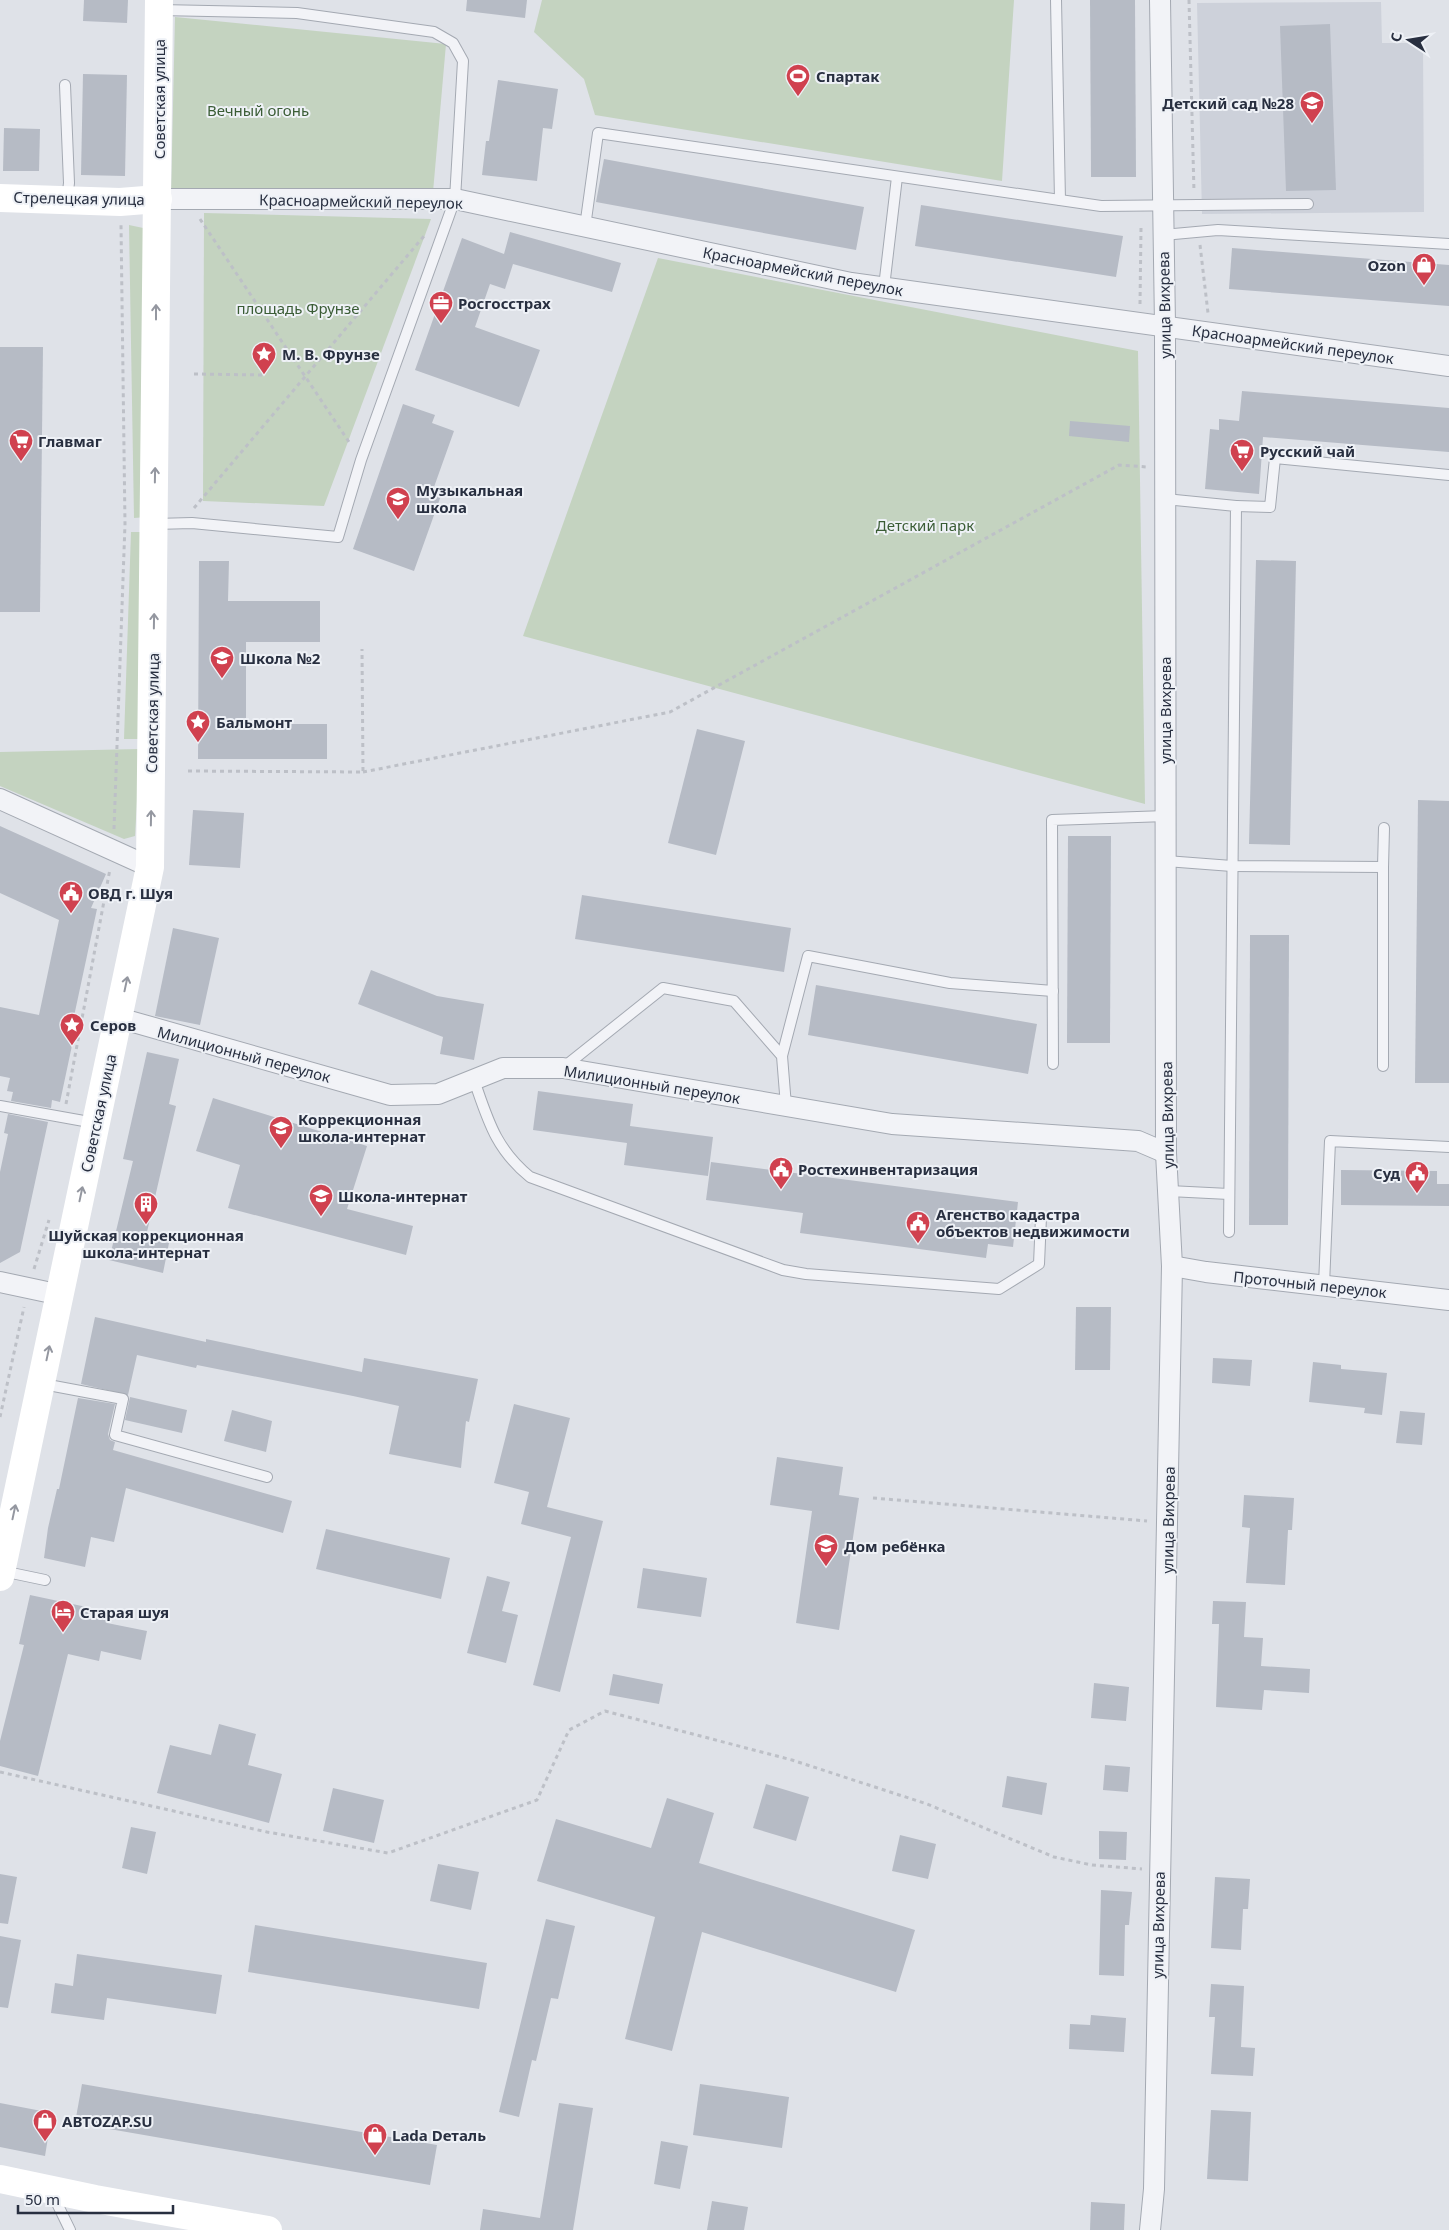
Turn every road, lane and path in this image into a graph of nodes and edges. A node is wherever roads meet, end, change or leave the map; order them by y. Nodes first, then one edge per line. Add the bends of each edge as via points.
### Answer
1 (1056, 0) edge
2 (1160, 0) edge
3 (1189, 0) edge
4 (159, 5) edge
5 (65, 85) dead end
6 (897, 177) junction
7 (0, 198) edge
8 (158, 199) junction
9 (455, 199) junction
10 (67, 200) junction
11 (1060, 200) junction
12 (120, 202) junction
13 (1308, 204) dead end
14 (1195, 205) junction
15 (1163, 206) junction
16 (196, 213) dead end
17 (585, 227) junction
18 (430, 229) dead end
19 (1199, 232) junction
20 (1163, 235) junction
21 (1449, 244) edge
22 (884, 288) junction
23 (1164, 325) junction
24 (1210, 332) junction
25 (1449, 366) edge
26 (194, 374) dead end
27 (264, 375) dead end
28 (306, 377) junction
29 (361, 460) junction
30 (1165, 468) junction
31 (1449, 475) edge
32 (1165, 498) junction
33 (1236, 506) junction
34 (192, 511) dead end
35 (155, 524) junction
36 (362, 649) dead end
37 (188, 772) dead end
38 (363, 772) junction
39 (0, 799) edge
40 (1166, 816) junction
41 (1384, 828) dead end
42 (113, 852) junction
43 (1166, 861) junction
44 (1232, 866) junction
45 (1383, 866) junction
46 (150, 867) junction
47 (1053, 990) junction
48 (119, 1018) junction
49 (782, 1056) junction
50 (1053, 1064) dead end
51 (1383, 1066) dead end
52 (563, 1068) junction
53 (474, 1080) junction
54 (0, 1106) edge
55 (786, 1106) junction
56 (87, 1122) junction
57 (1449, 1147) edge
58 (1166, 1153) junction
59 (1169, 1191) junction
60 (1229, 1194) junction
61 (51, 1214) dead end
62 (1041, 1216) dead end
63 (1229, 1232) dead end
64 (1172, 1266) junction
65 (0, 1282) edge
66 (1324, 1285) junction
67 (28, 1288) junction
68 (61, 1295) junction
69 (1449, 1300) edge
70 (42, 1384) junction
71 (0, 1417) edge
72 (267, 1477) dead end
73 (873, 1498) dead end
74 (1168, 1523) junction
75 (1, 1574) edge
76 (45, 1580) dead end
77 (0, 1772) edge
78 (1159, 1870) junction
79 (0, 2179) edge
80 (50, 2190) junction
81 (70, 2230) edge
82 (268, 2230) edge
83 (1150, 2230) edge

1 - 11 lane
2 - 15 street, улица Вихрева
3 - 14 path
4 - 8 street, Советская улица
4 - 9 lane via 297,13 434,32 453,43 462,61
5 - 10 lane
6 - 11 lane
6 - 17 lane via 598,133
6 - 22 lane
7 - 10 street, Стрелецкая улица
8 - 9 street, Красноармейский переулок
8 - 12 street, Стрелецкая улица
35 -> 8 street
9 - 17 street, Красноармейский переулок
9 - 29 lane
10 - 12 street, Стрелецкая улица
11 - 15 lane via 1101,206
12 - 42 path via 125,524
13 - 14 lane
14 - 15 lane
15 - 20 street, улица Вихрева
16 - 28 path
17 - 22 street, Красноармейский переулок
18 - 28 path
19 - 20 lane
19 - 21 lane via 1218,230
19 - 24 path
20 - 23 street, улица Вихрева
22 - 23 street, Красноармейский переулок
23 - 24 street, Красноармейский переулок
23 - 30 street, улица Вихрева
24 - 25 street, Красноармейский переулок
26 - 27 path
28 - 29 path
28 - 34 path
29 - 35 lane via 338,537 192,523
30 - 32 street, улица Вихрева
30 - 38 path via 1119,465 670,712
31 - 33 lane via 1274,458 1270,507
32 - 33 lane
32 - 40 street, улица Вихрева
33 - 44 lane
46 -> 35 street, Советская улица
36 - 38 path
37 - 38 path
39 - 42 street
40 - 43 street, улица Вихрева
40 - 47 lane via 1052,820
41 - 45 lane
42 - 46 street
42 - 56 path via 66,1108
43 - 44 lane
43 - 58 street, улица Вихрева
44 - 45 lane
44 - 60 lane
45 - 51 lane
48 -> 46 street, Советская улица
47 - 49 lane via 950,984 808,956
47 - 50 lane
48 - 53 street, Милиционный переулок via 390,1095 438,1094
48 - 56 street, Советская улица
49 - 52 lane via 734,1001 663,988
49 - 55 lane
52 - 53 street, Милиционный переулок via 503,1068
52 - 55 street, Милиционный переулок
53 - 62 lane via 492,1131 514,1164 530,1177 783,1270 999,1290 1039,1264
54 - 56 lane
55 - 58 street, Милиционный переулок via 892,1124 1138,1140
68 -> 56 street, Советская улица
57 - 66 lane via 1330,1141
58 - 59 street, улица Вихрева
59 - 60 lane
59 - 64 street, улица Вихрева
60 - 63 lane
61 - 67 path
64 - 66 street, Проточный переулок
64 - 74 street, улица Вихрева
65 - 67 street
66 - 69 street, Проточный переулок
67 - 68 street
67 - 71 path
70 -> 68 street, Советская улица
70 - 72 lane via 123,1399 115,1435
75 -> 70 street, Советская улица
73 - 74 path
74 - 78 street, улица Вихрева
75 - 76 lane
77 - 78 path via 267,1832 388,1853 537,1800 569,1730 605,1711 801,1763 927,1804 1054,1857 1092,1865
78 - 83 street, улица Вихрева via 1154,2189
79 - 80 street
80 - 81 lane
80 - 82 street

